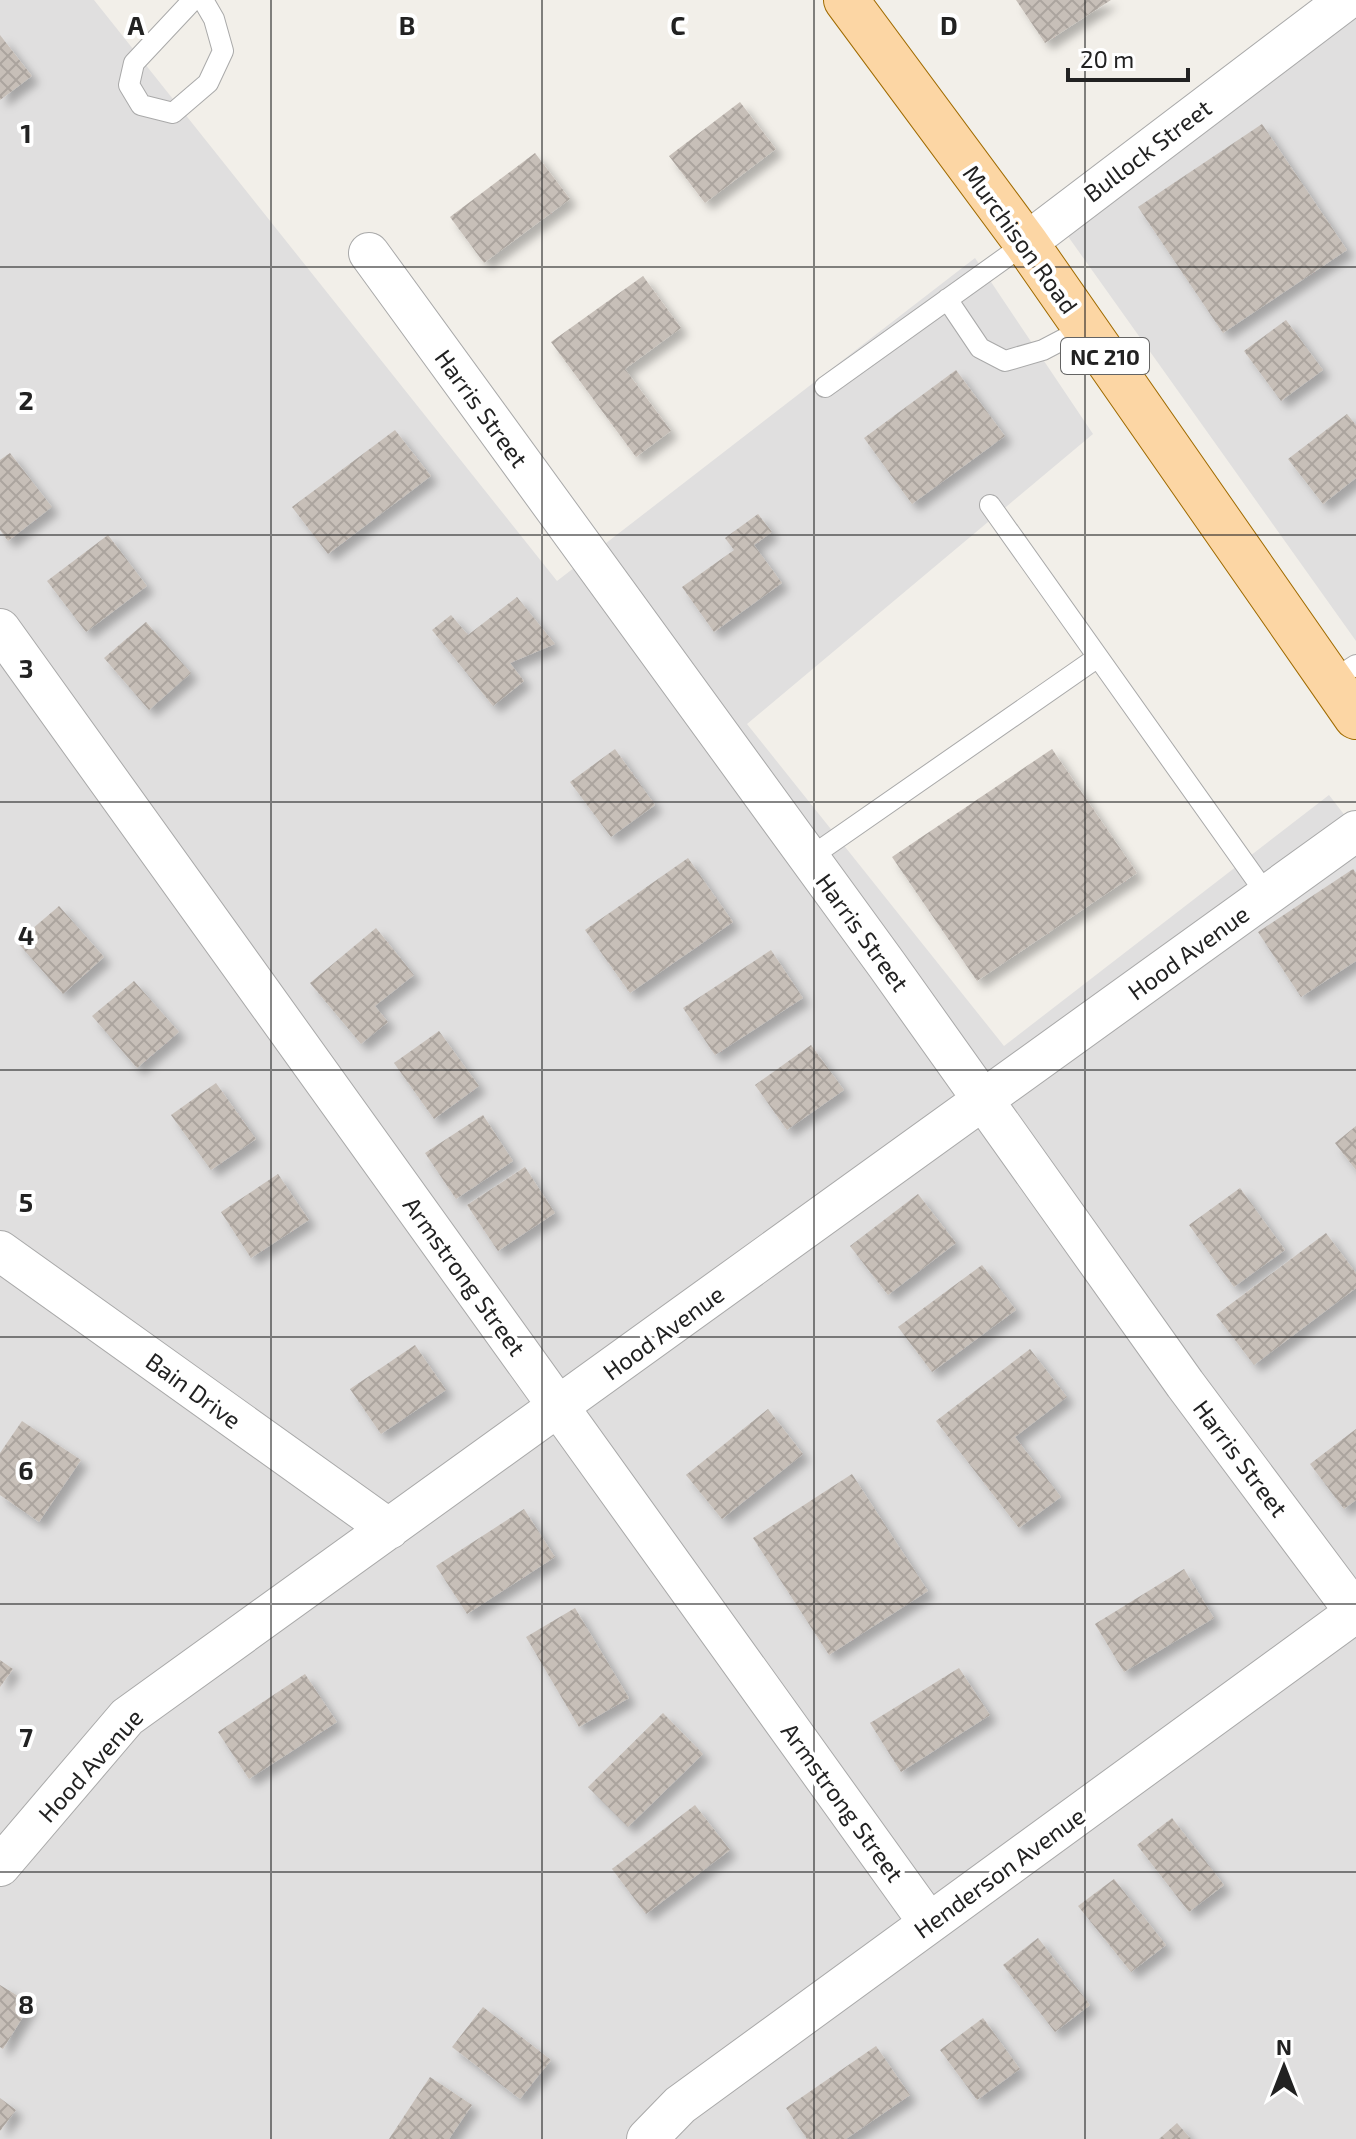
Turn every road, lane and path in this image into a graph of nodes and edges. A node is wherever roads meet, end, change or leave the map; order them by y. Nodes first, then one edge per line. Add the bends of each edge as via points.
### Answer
1 (193, 0) edge
2 (203, 0) edge
3 (846, 0) edge
4 (1346, 0) edge
5 (1026, 243) junction
6 (369, 253) dead end
7 (947, 299) junction
8 (1085, 328) junction
9 (825, 387) dead end
10 (990, 505) dead end
11 (0, 629) edge
12 (1098, 657) junction
13 (1343, 673) edge
14 (1356, 717) edge
15 (1356, 831) edge
16 (809, 858) junction
17 (1267, 895) junction
18 (982, 1100) junction
19 (0, 1251) edge
20 (559, 1407) junction
21 (389, 1529) junction
22 (1356, 1612) edge
23 (0, 1866) edge
24 (929, 1923) junction
25 (647, 2139) edge

1 - 2 lane via 134,63 129,85 141,105 173,113 208,83 223,51
3 - 5 main road, Murchison Road / NC 210
4 - 5 street, Bullock Street
5 - 7 lane
5 - 8 main road, Murchison Road / NC 210
6 - 16 street, Harris Street
7 - 8 lane via 980,348 1005,361 1043,350
7 - 9 lane
8 - 13 main road, Murchison Road / NC 210
10 - 12 lane
11 - 20 street, Armstrong Street
12 - 16 lane
12 - 17 lane
13 - 14 main road, Murchison Road / NC 210
15 - 17 street, Hood Avenue
16 - 18 street, Harris Street
17 - 18 street, Hood Avenue
18 - 20 street, Hood Avenue
18 - 22 street, Harris Street
19 - 21 street, Bain Drive
20 - 21 street, Hood Avenue
20 - 24 street, Armstrong Street
21 - 23 street, Hood Avenue via 127,1717
22 - 24 street, Henderson Avenue
24 - 25 street, Henderson Avenue via 680,2105

